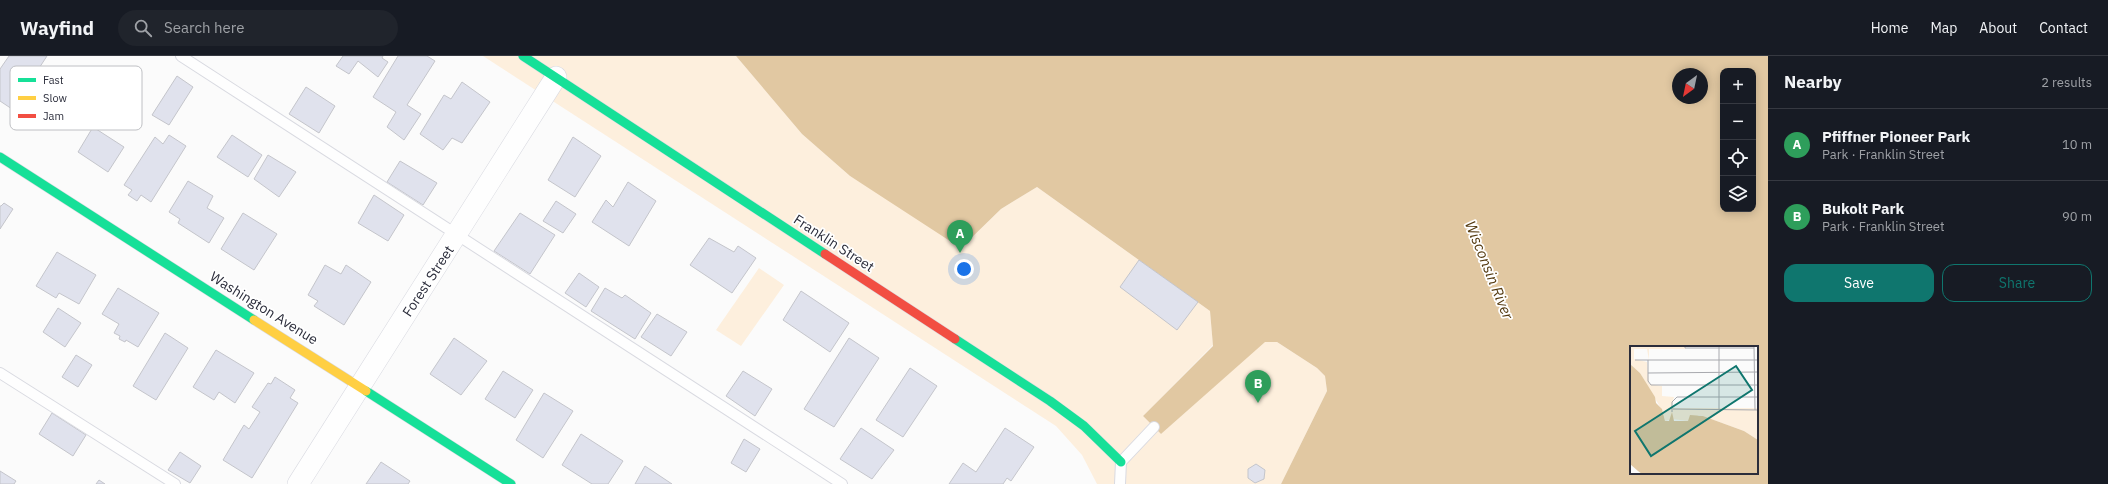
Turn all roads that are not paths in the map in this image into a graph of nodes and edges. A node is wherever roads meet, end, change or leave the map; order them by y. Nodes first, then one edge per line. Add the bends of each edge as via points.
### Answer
1 (181, 56) edge
2 (523, 56) edge
3 (556, 77) junction
4 (0, 157) edge
5 (457, 236) junction
6 (0, 373) edge
7 (360, 386) junction
8 (1154, 427) dead end
9 (1121, 462) junction
10 (175, 484) edge
11 (298, 484) edge
12 (511, 484) edge
13 (842, 484) edge
14 (1120, 484) edge

1 - 5 lane
2 - 3 street, Franklin Street
3 - 5 street, Forest Street
3 - 9 street, Franklin Street via 1050,401 1084,426
4 - 7 street, Washington Avenue
5 - 7 street, Forest Street
5 - 13 lane
6 - 10 lane
7 - 11 street, Forest Street
7 - 12 street, Washington Avenue
8 - 9 lane
9 - 14 lane

